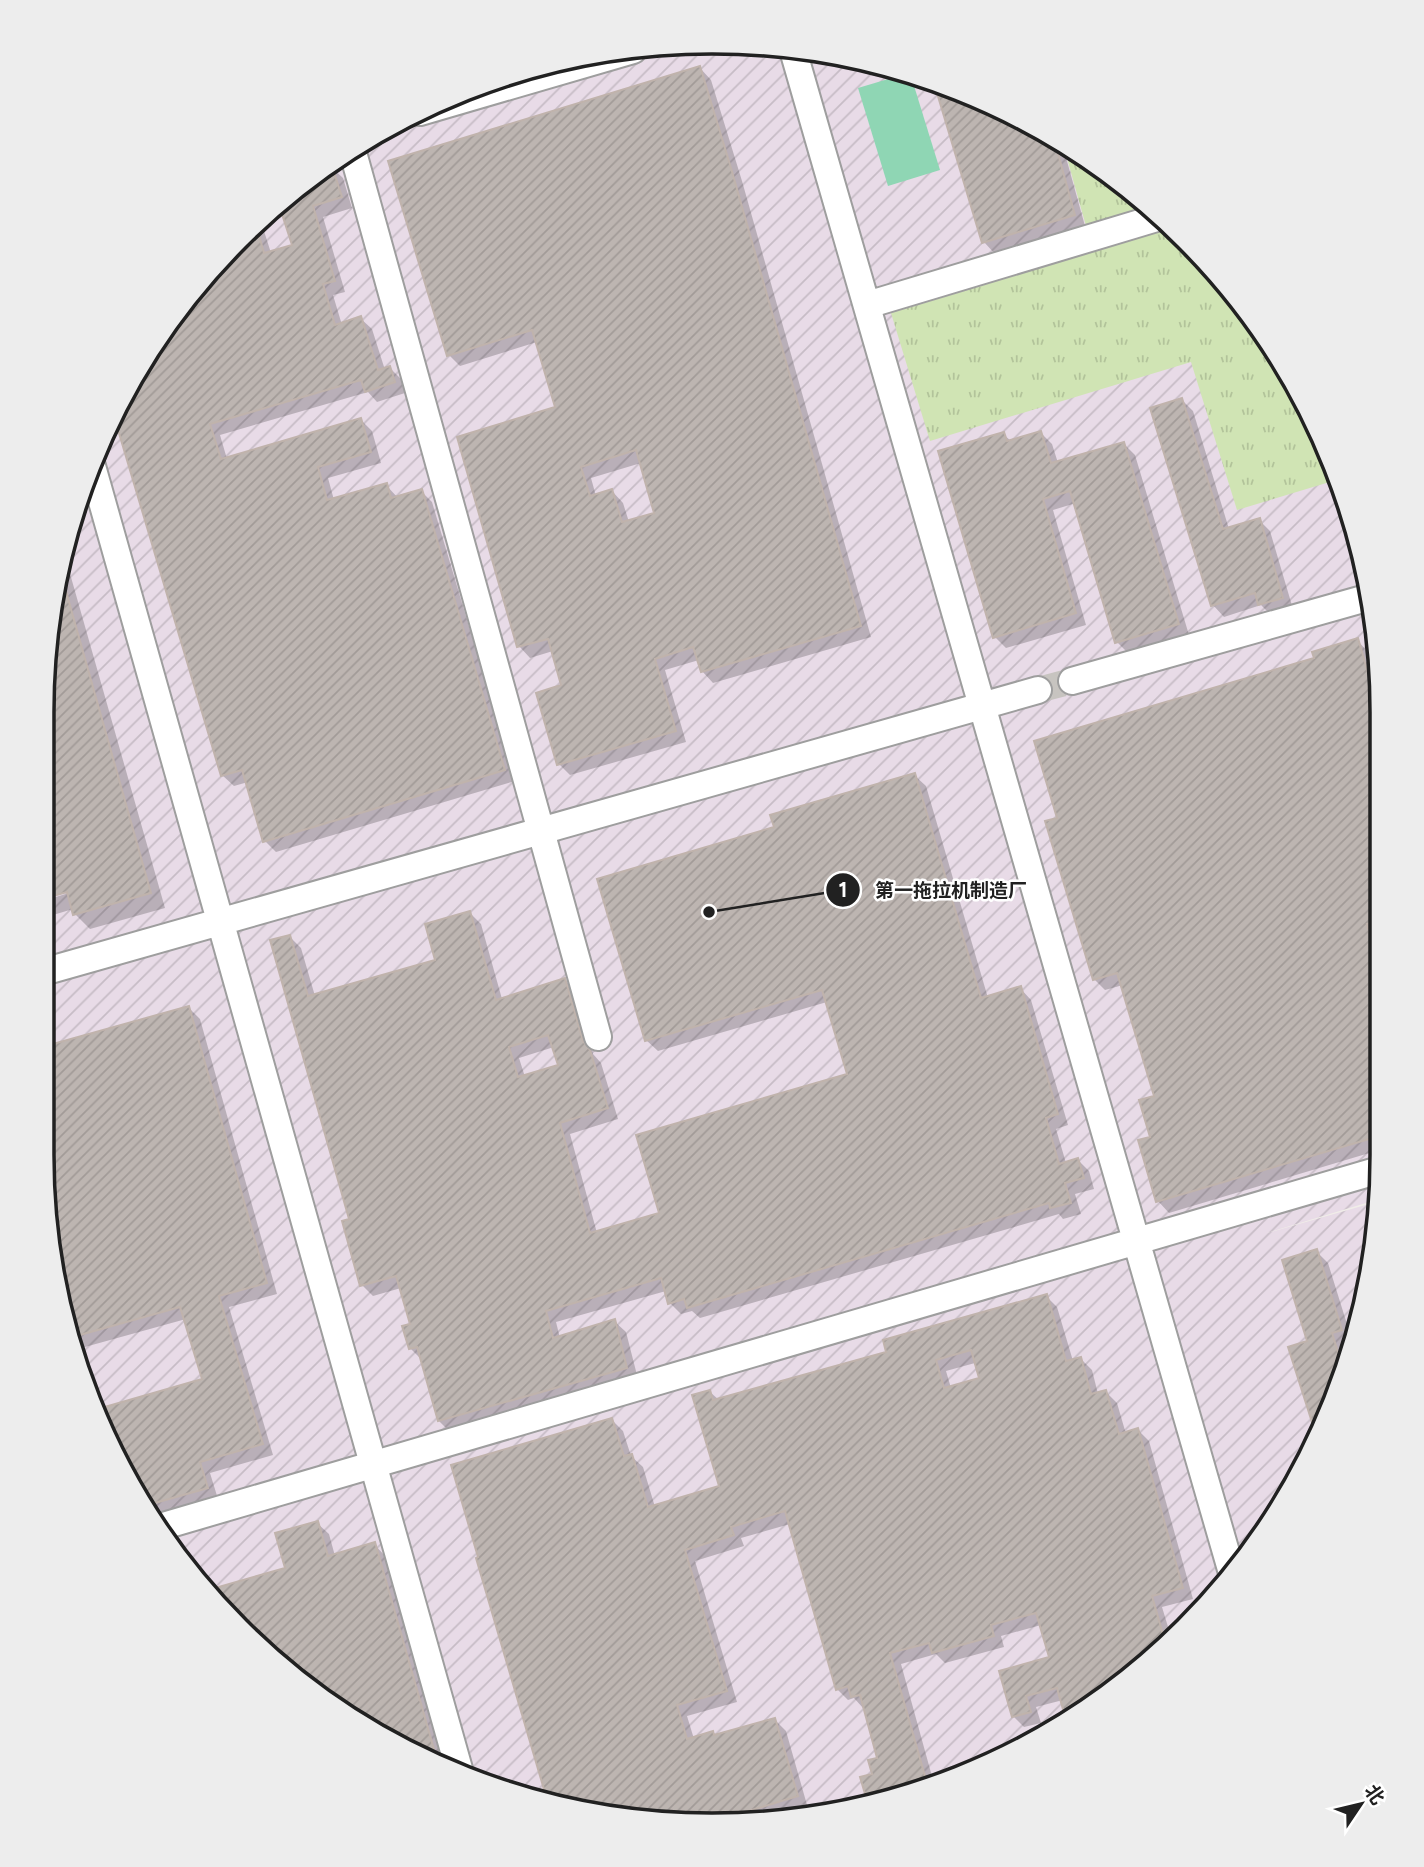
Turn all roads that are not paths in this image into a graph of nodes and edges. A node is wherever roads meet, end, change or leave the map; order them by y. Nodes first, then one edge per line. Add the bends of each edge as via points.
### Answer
1 (796, 60) edge
2 (355, 160) edge
3 (1149, 220) edge
4 (867, 305) junction
5 (96, 481) edge
6 (1360, 600) edge
7 (1072, 681) tunnel mouth
8 (1038, 690) tunnel mouth
9 (982, 707) junction
10 (541, 831) junction
11 (220, 922) junction
12 (54, 969) edge
13 (598, 1037) dead end
14 (1369, 1173) edge
15 (1136, 1241) junction
16 (373, 1465) junction
17 (168, 1525) edge
18 (1229, 1562) edge
19 (457, 1762) edge

1 - 4 lane
2 - 10 lane
3 - 4 lane
4 - 9 lane
5 - 11 lane
6 - 7 lane
8 - 9 lane
9 - 10 lane
9 - 15 lane
10 - 11 lane
10 - 13 lane
11 - 12 lane
11 - 16 lane
14 - 15 lane
15 - 16 lane
15 - 18 lane
16 - 17 lane
16 - 19 lane

